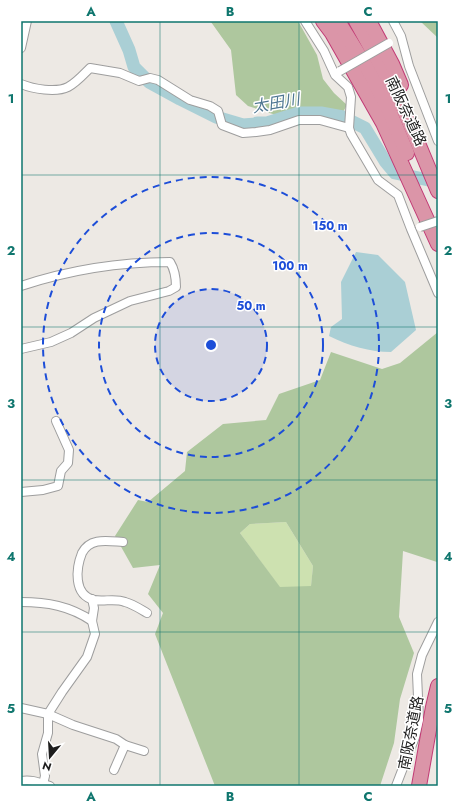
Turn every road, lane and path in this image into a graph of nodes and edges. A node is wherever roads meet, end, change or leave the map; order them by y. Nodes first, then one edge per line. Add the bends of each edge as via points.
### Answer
1 (27, 21) edge
2 (305, 21) edge
3 (323, 21) edge
4 (338, 21) edge
5 (356, 21) edge
6 (369, 21) edge
7 (393, 21) edge
8 (401, 36) junction
9 (21, 48) edge
10 (338, 73) junction
11 (21, 84) edge
12 (349, 128) junction
13 (438, 141) edge
14 (438, 179) edge
15 (438, 191) edge
16 (438, 221) edge
17 (411, 229) junction
18 (438, 244) edge
19 (21, 286) edge
20 (438, 293) edge
21 (21, 349) edge
22 (56, 421) dead end
23 (21, 492) edge
24 (123, 542) dead end
25 (92, 600) junction
26 (21, 602) edge
27 (147, 613) dead end
28 (92, 621) junction
29 (438, 622) edge
30 (438, 686) edge
31 (21, 708) edge
32 (48, 714) junction
33 (125, 745) junction
34 (144, 751) dead end
35 (114, 770) dead end
36 (21, 781) edge
37 (47, 785) edge
38 (396, 786) edge
39 (419, 786) edge

1 - 9 street
2 - 10 street
3 - 18 highway via 383,123
4 - 18 highway, 南阪奈道路 via 388,108 427,204
5 - 15 highway, 南阪奈道路 via 405,112
6 - 14 highway via 411,107
7 - 8 street
8 - 10 street, bridge
8 - 13 street via 409,66
10 - 12 street via 348,87 351,97
11 - 12 street via 47,90 67,88 90,68 120,73 139,81 150,78 158,80 190,100 210,106 218,111 222,125 243,133 270,130 299,120 320,120
12 - 17 street via 378,180 398,194
16 - 17 street, bridge
17 - 20 street
19 - 21 street via 98,267 147,262 170,262 175,269 176,282 176,287 169,291 130,301 94,318 71,333 50,342
22 - 23 street via 69,450 68,463 61,471 58,486
24 - 25 street via 95,541 85,546 76,572 80,589
25 - 27 street via 124,601
25 - 28 street
26 - 28 street via 53,604
28 - 32 street via 95,634 88,657
29 - 38 street via 422,655 417,674 419,720
30 - 39 highway, 南阪奈道路
31 - 32 street
32 - 33 street via 116,739
32 - 37 street via 48,733 42,754
33 - 34 street
33 - 35 street
36 - 37 street

